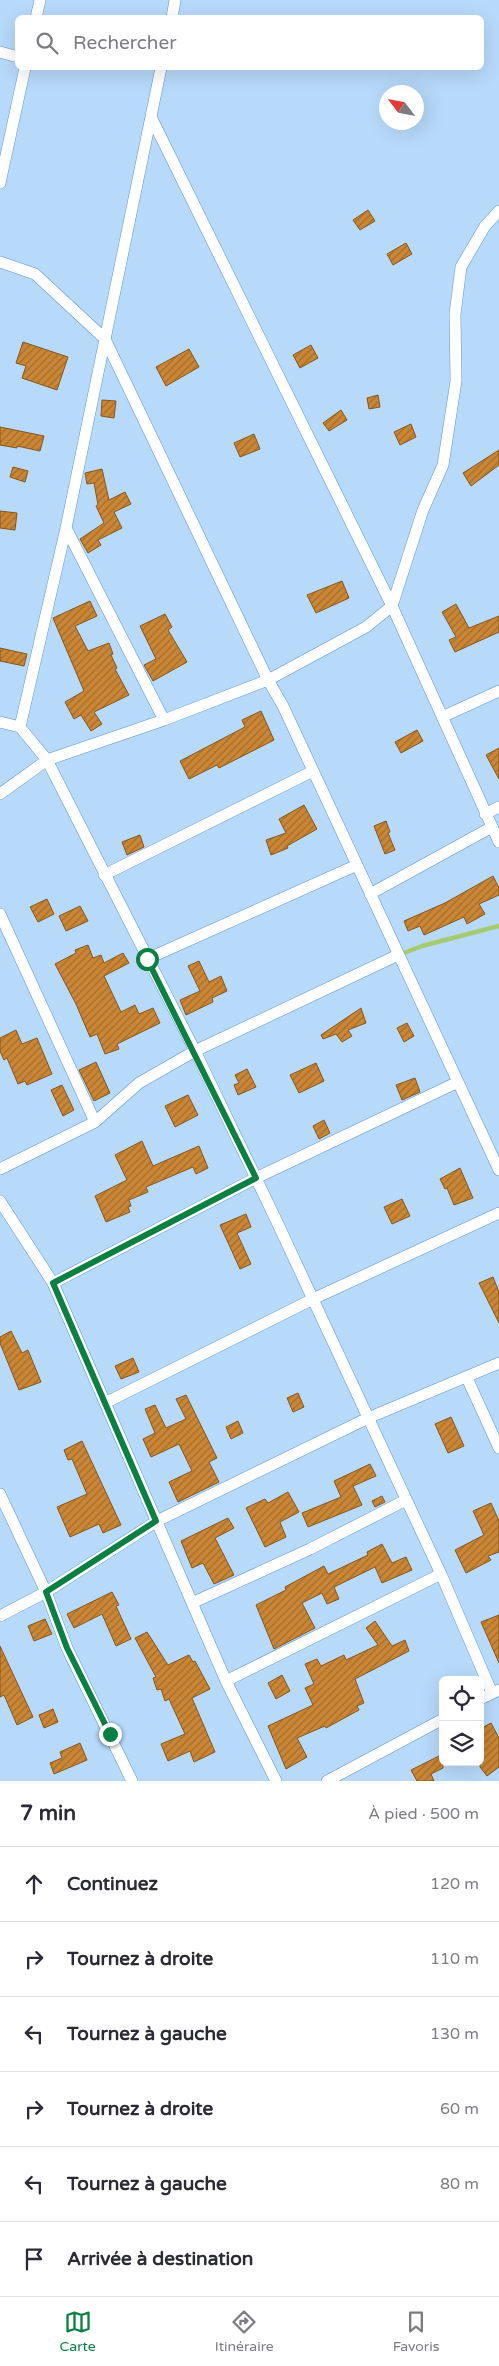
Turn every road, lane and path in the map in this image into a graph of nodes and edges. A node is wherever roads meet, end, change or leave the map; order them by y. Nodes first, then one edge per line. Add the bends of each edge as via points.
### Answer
1 (40, 0) edge
2 (175, 0) edge
3 (37, 15) edge
4 (172, 15) edge
5 (0, 52) edge
6 (15, 56) edge
7 (24, 70) edge
8 (161, 70) edge
9 (151, 117) junction
10 (4, 146) edge
11 (0, 183) edge
12 (499, 211) edge
13 (0, 262) edge
14 (105, 339) junction
15 (66, 528) junction
16 (392, 606) junction
17 (268, 680) junction
18 (499, 691) edge
19 (442, 718) junction
20 (164, 720) junction
21 (0, 722) edge
22 (20, 727) junction
23 (47, 760) junction
24 (313, 771) junction
25 (0, 794) edge
26 (499, 807) edge
27 (485, 814) junction
28 (492, 827) junction
29 (499, 842) edge
30 (357, 865) junction
31 (104, 875) junction
32 (370, 894) junction
33 (0, 914) edge
34 (398, 955) junction
35 (147, 959) junction
36 (195, 1051) junction
37 (458, 1082) junction
38 (95, 1122) junction
39 (499, 1140) edge
40 (488, 1146) junction
41 (0, 1169) edge
42 (499, 1170) edge
43 (256, 1178) junction
44 (0, 1201) edge
45 (499, 1213) edge
46 (53, 1283) junction
47 (313, 1299) junction
48 (499, 1363) edge
49 (467, 1378) junction
50 (105, 1403) junction
51 (368, 1418) junction
52 (499, 1448) edge
53 (0, 1494) edge
54 (406, 1500) junction
55 (156, 1521) junction
56 (441, 1574) junction
57 (46, 1592) junction
58 (192, 1603) junction
59 (0, 1616) edge
60 (226, 1681) junction
61 (496, 1691) edge
62 (484, 1697) edge
63 (439, 1721) edge
64 (132, 1781) edge
65 (276, 1781) edge
66 (327, 1781) edge

1 - 3 street
2 - 4 street
5 - 6 street
7 - 10 street
8 - 9 street
9 - 14 street
9 - 16 street
10 - 11 street
12 - 16 street via 485,226 461,267 455,314 456,381 443,465 423,510
13 - 14 street via 35,274
14 - 15 street
14 - 17 street
15 - 20 street
15 - 22 street
16 - 17 street via 366,627
16 - 19 street
17 - 20 street
17 - 24 street
18 - 19 street
19 - 27 street
20 - 23 street
21 - 22 street
22 - 23 street
23 - 25 street
23 - 31 street
24 - 30 street
24 - 31 street
26 - 27 street
27 - 28 street
28 - 29 street
28 - 32 street
30 - 32 street
30 - 35 street
31 - 35 street
32 - 34 street
33 - 38 street
34 - 36 street
34 - 37 street
35 - 36 street
36 - 38 street via 139,1083
36 - 43 street
37 - 40 street
37 - 43 street
38 - 41 street
39 - 40 street
40 - 42 street
43 - 46 street
43 - 47 street
44 - 46 street
45 - 47 street
46 - 50 street
47 - 50 street
47 - 51 street
48 - 49 street
49 - 51 street
49 - 52 street
50 - 55 street
51 - 54 street
51 - 55 street
53 - 57 street
54 - 56 street
54 - 58 street via 310,1549
55 - 57 street
55 - 58 street
56 - 60 street
56 - 61 street
57 - 59 street
57 - 64 street via 67,1648
58 - 60 street
60 - 65 street
61 - 62 street
63 - 66 street

